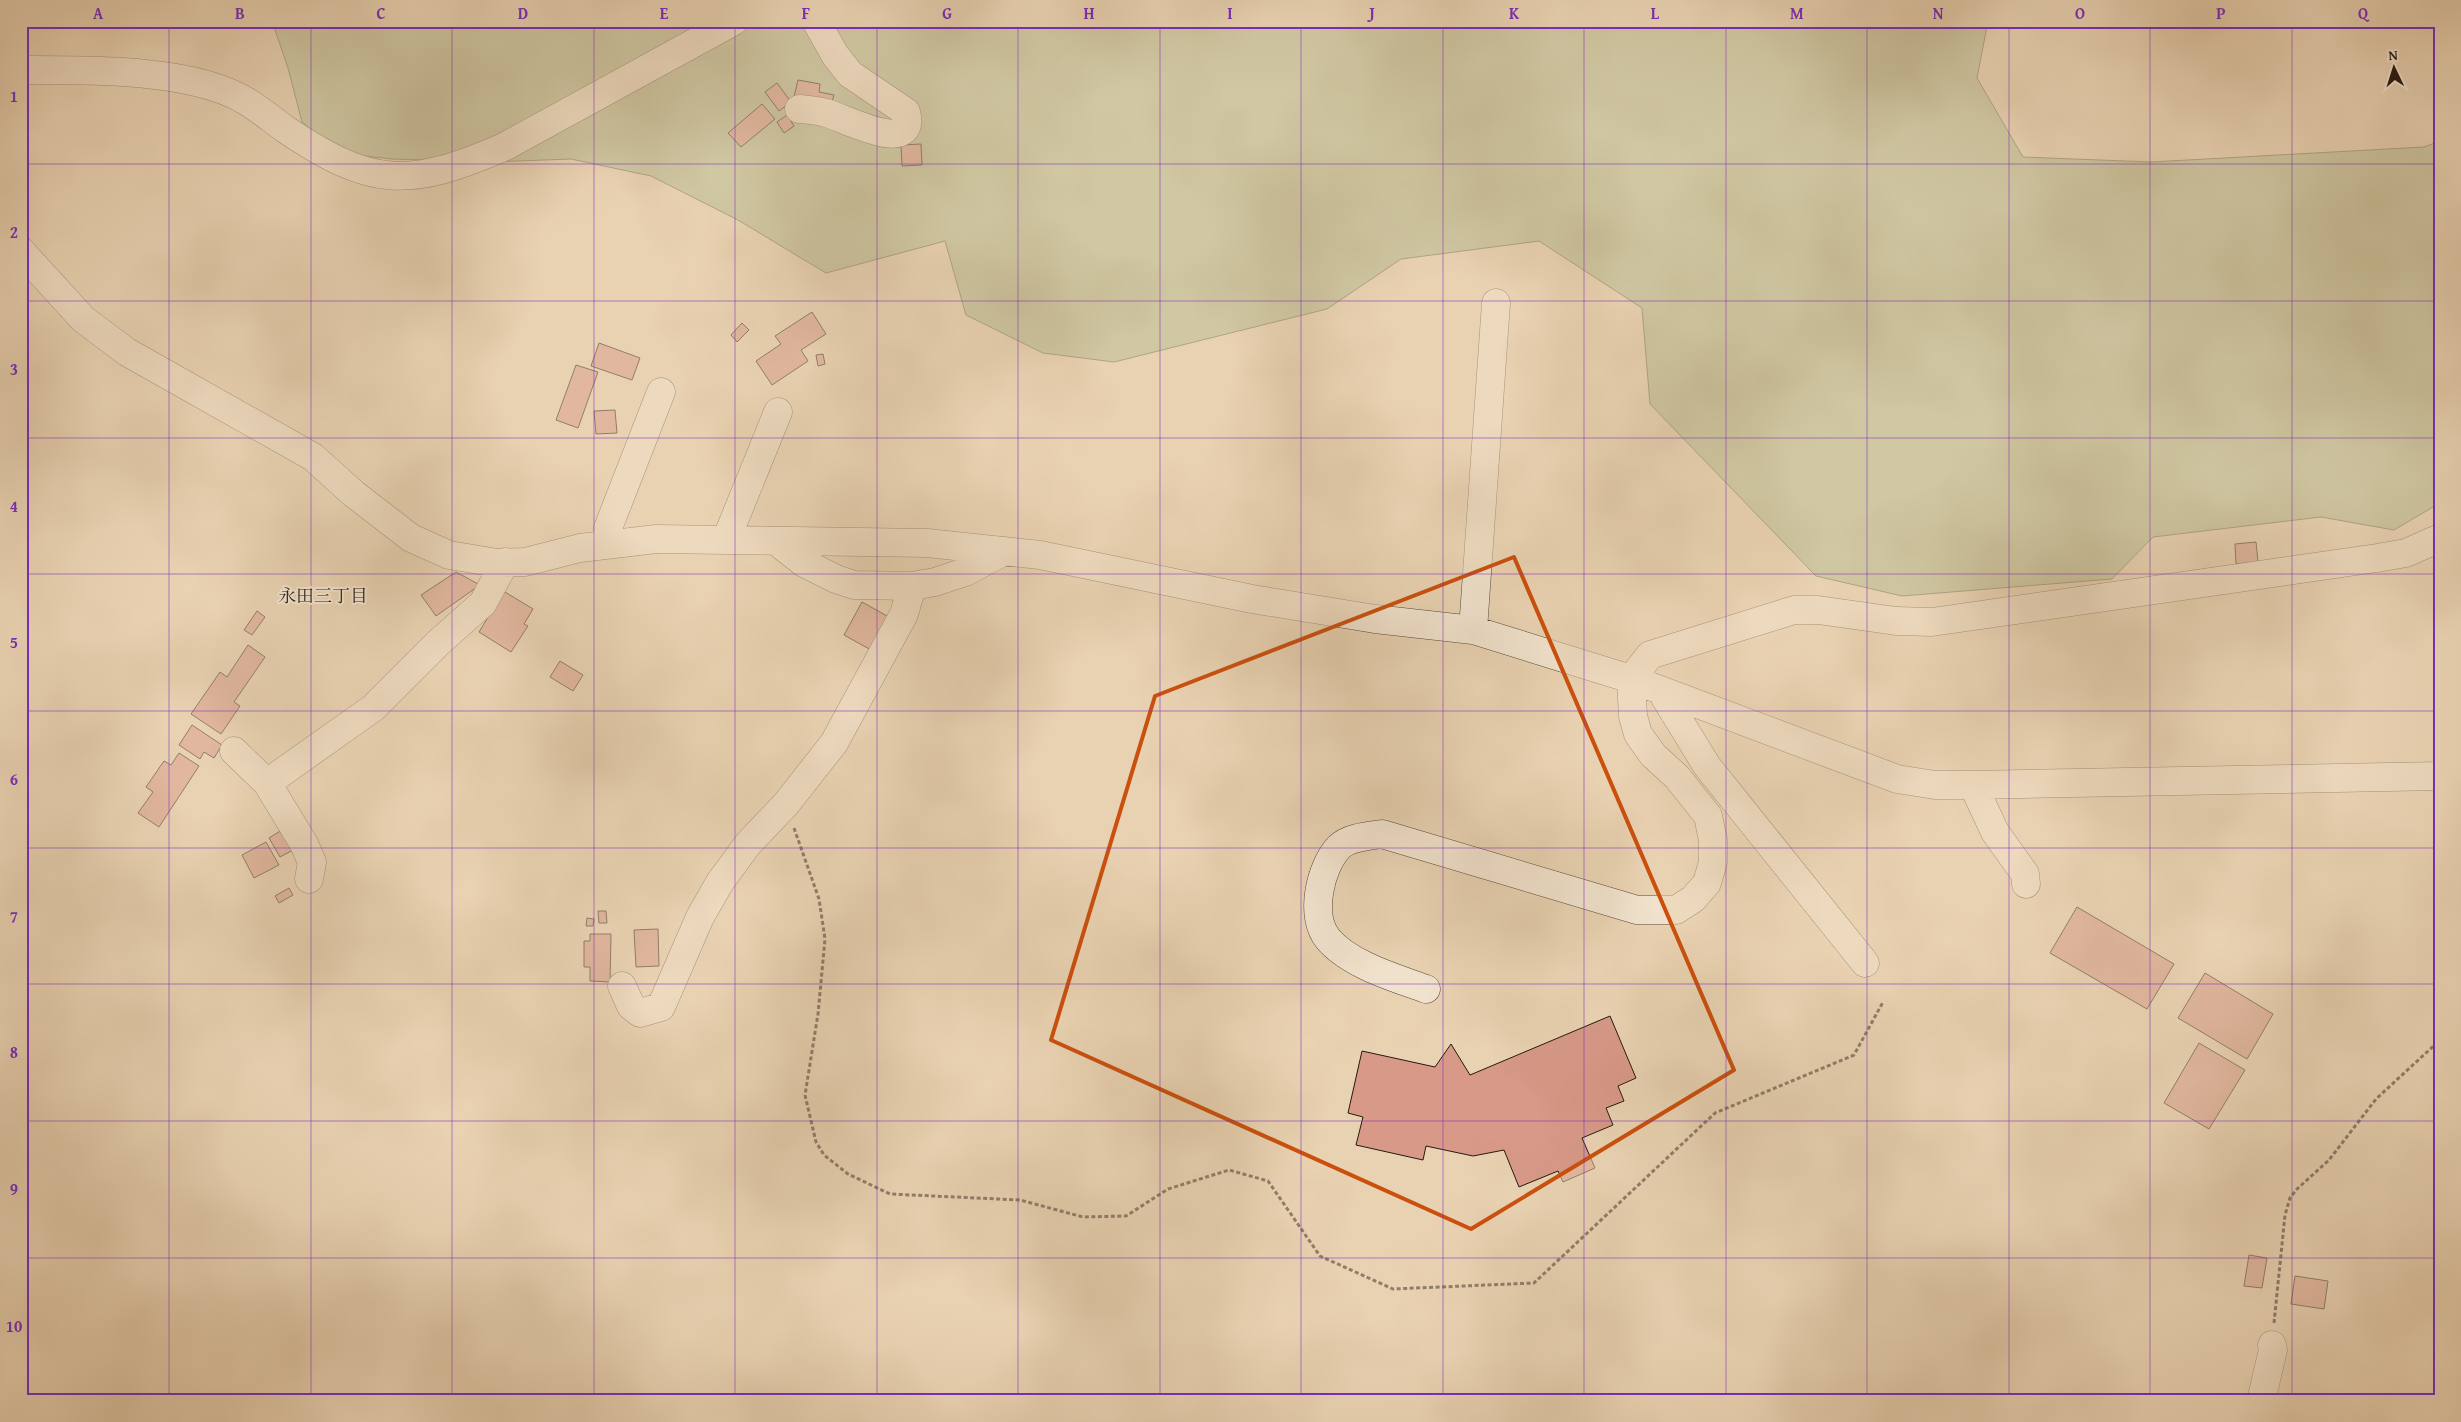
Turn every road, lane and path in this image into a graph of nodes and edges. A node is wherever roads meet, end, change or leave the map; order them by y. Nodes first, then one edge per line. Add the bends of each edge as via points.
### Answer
1 (734, 21) edge
2 (816, 21) edge
3 (21, 70) edge
4 (799, 109) dead end
5 (21, 251) edge
6 (1496, 303) dead end
7 (661, 392) dead end
8 (778, 412) dead end
9 (2437, 534) edge
10 (726, 540) junction
11 (776, 541) junction
12 (606, 543) junction
13 (1005, 551) junction
14 (506, 562) junction
15 (912, 586) junction
16 (1473, 630) junction
17 (1631, 680) junction
18 (1661, 691) junction
19 (234, 751) dead end
20 (2440, 776) edge
21 (267, 783) junction
22 (1973, 785) junction
23 (786, 804) junction
24 (310, 879) dead end
25 (2026, 884) dead end
26 (1865, 963) dead end
27 (622, 986) dead end
28 (1426, 989) dead end
29 (1883, 1002) dead end
30 (2440, 1040) edge
31 (2272, 1345) joint
32 (2261, 1401) edge

1 - 3 street via 504,147 466,163 415,176 383,175 352,168 285,128 245,98 212,86 89,70
2 - 4 street via 850,74 906,112 907,126 898,134 881,133 825,112
5 - 14 street via 84,319 126,352 313,457 411,538 448,555
6 - 16 street
7 - 12 street via 608,528
8 - 10 street
9 - 17 street via 2406,553 1932,622 1794,610 1650,655
10 - 11 street
10 - 12 street via 656,539
11 - 13 street via 927,543
11 - 15 street via 804,563 854,585
12 - 14 street via 525,562
13 - 15 street via 965,572
13 - 16 street via 1040,555 1252,600
14 - 21 street via 483,603 438,642 373,708
15 - 23 street via 904,614 834,743
16 - 17 street
17 - 18 street
17 - 28 street via 1633,716 1638,734 1708,816 1713,862 1707,883 1693,899 1676,910 1637,910 1382,834 1357,838 1340,846 1326,867 1318,888 1319,914 1328,938 1374,970
18 - 22 street via 1897,780
18 - 26 street via 1707,766
19 - 21 street
20 - 22 street
21 - 24 street via 304,844 312,862
22 - 25 street via 1995,832 2025,874
23 - 27 street via 748,844 720,882 700,917 662,1007 640,1013 631,1006
23 - 29 path via 819,899 825,939 818,1014 805,1095 816,1142 824,1155 848,1174 890,1194 1020,1200 1082,1217 1126,1216 1168,1189 1230,1170 1268,1181 1320,1256 1393,1289 1534,1283 1716,1113 1854,1055
30 - 31 path via 2376,1099 2329,1160 2290,1198 2280,1254
31 - 32 street

